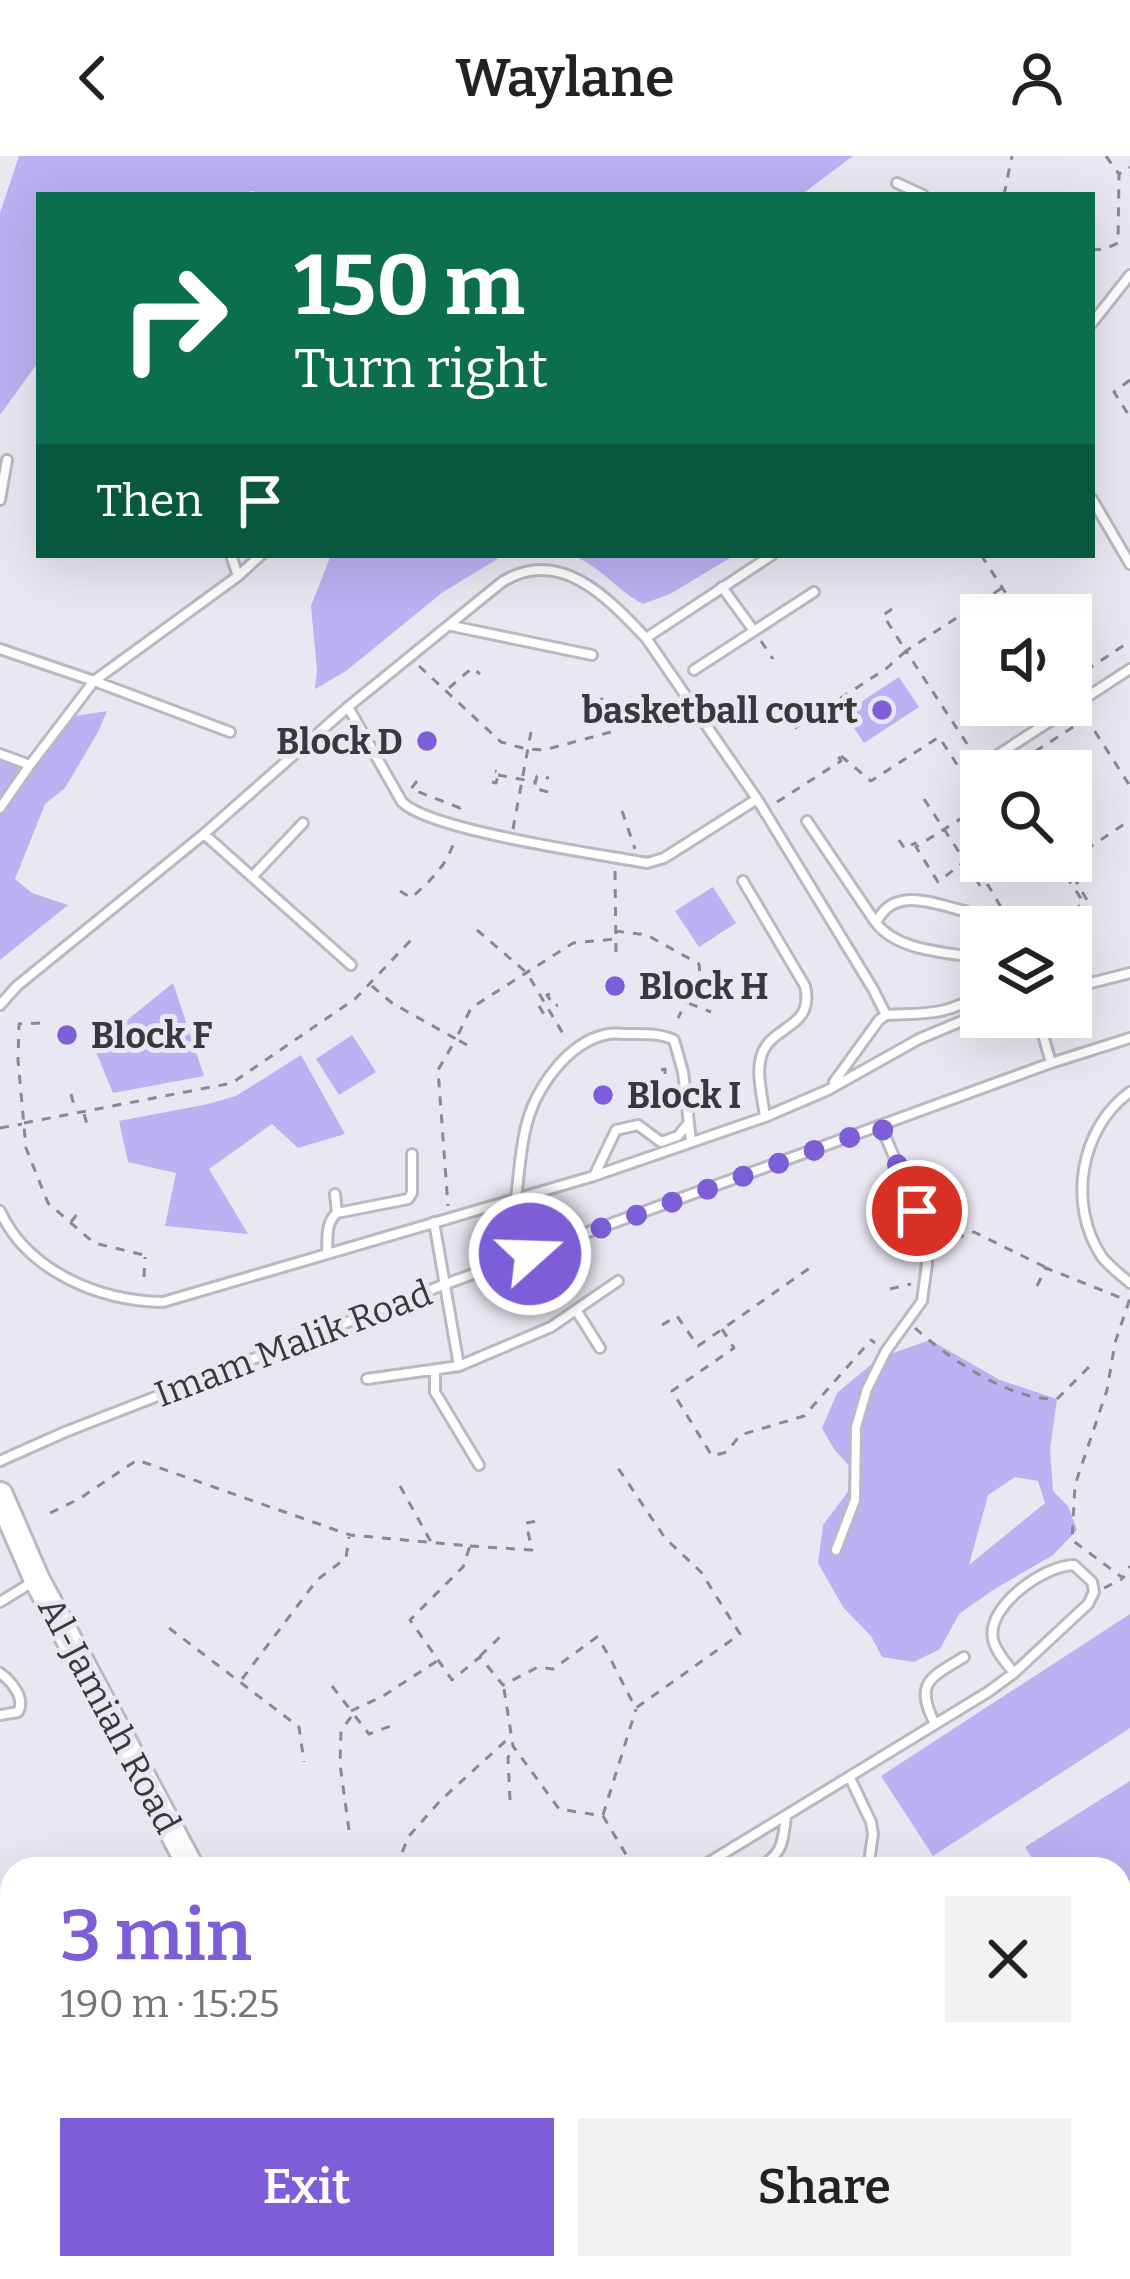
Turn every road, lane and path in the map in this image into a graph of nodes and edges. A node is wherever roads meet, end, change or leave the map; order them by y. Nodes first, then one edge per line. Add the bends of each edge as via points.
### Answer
1 (1012, 156) edge
2 (1106, 156) edge
3 (1130, 167) edge
4 (1119, 174) junction
5 (897, 183) dead end
6 (916, 192) edge
7 (1005, 192) edge
8 (1095, 250) edge
9 (1130, 275) edge
10 (1095, 319) edge
11 (1130, 380) edge
12 (1130, 417) edge
13 (7, 460) dead end
14 (0, 500) edge
15 (1095, 505) edge
16 (232, 558) edge
17 (258, 558) edge
18 (767, 558) edge
19 (982, 558) edge
20 (1130, 564) edge
21 (238, 576) junction
22 (722, 587) junction
23 (1002, 588) junction
24 (814, 592) dead end
25 (1006, 594) edge
26 (892, 609) dead end
27 (450, 626) junction
28 (754, 631) junction
29 (646, 638) junction
30 (1130, 641) edge
31 (0, 650) edge
32 (906, 651) junction
33 (592, 655) dead end
34 (1092, 656) edge
35 (409, 657) junction
36 (773, 659) dead end
37 (1097, 664) junction
38 (1092, 667) edge
39 (1130, 669) edge
40 (694, 670) dead end
41 (480, 674) dead end
42 (94, 681) junction
43 (447, 690) junction
44 (1092, 694) edge
45 (599, 699) dead end
46 (348, 707) junction
47 (1045, 726) edge
48 (1076, 726) edge
49 (1091, 726) edge
50 (795, 728) dead end
51 (230, 732) dead end
52 (531, 732) dead end
53 (526, 749) junction
54 (975, 750) edge
55 (1009, 750) edge
56 (1038, 750) edge
57 (0, 754) edge
58 (30, 766) junction
59 (960, 770) edge
60 (549, 778) dead end
61 (521, 779) junction
62 (417, 781) dead end
63 (492, 782) dead end
64 (536, 782) junction
65 (1130, 786) edge
66 (548, 792) dead end
67 (757, 799) junction
68 (924, 799) dead end
69 (462, 804) dead end
70 (771, 806) dead end
71 (0, 808) edge
72 (622, 811) dead end
73 (950, 815) dead end
74 (960, 819) edge
75 (1130, 820) edge
76 (807, 821) dead end
77 (303, 823) dead end
78 (954, 823) junction
79 (944, 830) junction
80 (204, 834) junction
81 (512, 837) junction
82 (898, 840) dead end
83 (1092, 846) edge
84 (916, 847) junction
85 (960, 854) edge
86 (640, 862) junction
87 (615, 863) dead end
88 (960, 866) edge
89 (252, 878) junction
90 (743, 881) dead end
91 (978, 882) edge
92 (1070, 882) edge
93 (1077, 882) edge
94 (1084, 903) junction
95 (1001, 906) edge
96 (1080, 906) edge
97 (960, 910) edge
98 (876, 923) junction
99 (477, 930) dead end
100 (615, 931) junction
101 (412, 939) dead end
102 (615, 939) junction
103 (616, 953) dead end
104 (960, 954) edge
105 (351, 965) dead end
106 (527, 973) junction
107 (1130, 973) edge
108 (1092, 983) edge
109 (370, 984) dead end
110 (677, 998) dead end
111 (543, 1002) junction
112 (686, 1002) junction
113 (0, 1005) edge
114 (557, 1005) dead end
115 (960, 1007) edge
116 (711, 1012) dead end
117 (886, 1016) junction
118 (678, 1018) dead end
119 (541, 1020) dead end
120 (960, 1022) edge
121 (40, 1023) dead end
122 (565, 1037) dead end
123 (1044, 1038) edge
124 (1130, 1038) edge
125 (455, 1039) junction
126 (467, 1045) dead end
127 (1052, 1063) junction
128 (662, 1070) dead end
129 (662, 1080) dead end
130 (828, 1090) junction
131 (1130, 1092) edge
132 (71, 1094) dead end
133 (79, 1112) junction
134 (765, 1117) junction
135 (24, 1123) junction
136 (688, 1124) junction
137 (881, 1126) junction
138 (0, 1128) edge
139 (89, 1130) dead end
140 (691, 1142) junction
141 (412, 1154) dead end
142 (595, 1175) junction
143 (334, 1194) dead end
144 (516, 1198) junction
145 (81, 1209) dead end
146 (0, 1211) edge
147 (337, 1213) junction
148 (449, 1219) junction
149 (70, 1222) junction
150 (434, 1222) junction
151 (927, 1247) junction
152 (328, 1252) junction
153 (814, 1265) dead end
154 (1046, 1268) junction
155 (144, 1277) dead end
156 (618, 1281) dead end
157 (1130, 1283) edge
158 (912, 1284) dead end
159 (443, 1285) junction
160 (1037, 1286) dead end
161 (890, 1289) dead end
162 (576, 1310) junction
163 (908, 1321) junction
164 (662, 1324) dead end
165 (722, 1329) junction
166 (600, 1348) dead end
167 (886, 1351) junction
168 (459, 1366) junction
169 (1090, 1366) dead end
170 (434, 1370) junction
171 (367, 1379) dead end
172 (0, 1461) edge
173 (479, 1465) dead end
174 (618, 1468) dead end
175 (400, 1486) dead end
176 (0, 1495) edge
177 (50, 1513) dead end
178 (537, 1521) dead end
179 (350, 1535) junction
180 (432, 1543) junction
181 (470, 1546) junction
182 (836, 1550) dead end
183 (1130, 1565) edge
184 (1124, 1578) junction
185 (38, 1580) junction
186 (1094, 1592) junction
187 (0, 1602) edge
188 (169, 1628) dead end
189 (501, 1636) dead end
190 (480, 1657) junction
191 (964, 1657) dead end
192 (438, 1660) junction
193 (0, 1673) edge
194 (1014, 1673) junction
195 (240, 1682) junction
196 (503, 1685) junction
197 (332, 1686) dead end
198 (636, 1708) junction
199 (352, 1712) junction
200 (0, 1714) edge
201 (396, 1724) dead end
202 (935, 1724) junction
203 (512, 1736) junction
204 (513, 1746) junction
205 (304, 1762) dead end
206 (850, 1778) junction
207 (510, 1800) dead end
208 (603, 1816) junction
209 (787, 1816) junction
210 (349, 1830) dead end
211 (186, 1857) edge
212 (400, 1857) edge
213 (628, 1857) edge
214 (718, 1857) edge
215 (775, 1857) edge
216 (870, 1857) edge

1 - 7 path
2 - 4 path
3 - 4 path
4 - 8 path via 1118,243
5 - 6 lane
9 - 10 lane
11 - 12 path via 1114,392
13 - 14 lane
15 - 20 lane
16 - 21 lane
17 - 21 lane
18 - 22 lane
19 - 23 path
21 - 42 lane
22 - 28 lane
22 - 29 lane
23 - 25 path
23 - 32 path
24 - 28 lane
26 - 32 path via 883,615
27 - 29 lane via 518,572 553,571 605,595
27 - 33 lane
27 - 35 lane
28 - 36 path
28 - 40 lane
29 - 67 lane
30 - 37 path
31 - 42 lane
32 - 50 path
32 - 54 path
34 - 37 path
35 - 43 path
35 - 46 lane
37 - 38 path
39 - 44 lane
41 - 43 path via 472,668
42 - 51 lane
42 - 58 lane
43 - 53 path via 501,742
45 - 53 path via 611,732
46 - 80 lane
46 - 81 lane via 409,810
47 - 55 lane
48 - 56 path
49 - 65 path
52 - 53 path
53 - 61 path
57 - 58 lane
58 - 71 lane
59 - 70 path via 939,736 871,781 835,751 841,761
60 - 64 path
61 - 63 path via 497,773
61 - 64 path
61 - 81 path
62 - 69 path via 411,789 419,795
64 - 66 path
67 - 86 lane via 664,858
67 - 117 lane
68 - 79 path
72 - 86 path
73 - 78 path
74 - 78 path
75 - 83 path
76 - 98 lane
77 - 89 lane
78 - 79 path
79 - 84 path
79 - 85 path
80 - 89 lane
80 - 113 lane
81 - 86 lane
82 - 84 path
84 - 88 path via 938,882
87 - 100 path
89 - 105 lane
90 - 134 lane via 808,998 761,1057
91 - 95 path
92 - 94 path
93 - 94 path
94 - 96 path
97 - 98 lane via 911,898
98 - 104 lane via 907,944
99 - 106 path
100 - 102 path
100 - 112 path via 647,934 699,964
101 - 133 path via 355,999 232,1083
102 - 103 path
102 - 106 path via 573,943
106 - 111 path
106 - 125 path via 471,1008
107 - 108 lane
109 - 125 path
110 - 112 path
111 - 114 path
111 - 119 path
111 - 122 path
112 - 116 path
112 - 118 path
115 - 117 lane
117 - 130 lane
120 - 130 lane
121 - 135 path via 19,1024
123 - 127 lane
124 - 127 lane, Imam Malik Road
125 - 126 path
125 - 148 path via 438,1070
127 - 137 lane, Imam Malik Road
128 - 129 path
130 - 134 lane
131 - 157 lane via 1103,1122 1080,1193 1102,1258
132 - 133 path
133 - 135 path
133 - 139 path
134 - 140 lane
135 - 138 path
135 - 149 path via 48,1203
136 - 140 lane
136 - 142 lane via 661,1142 638,1125 616,1130
136 - 144 lane via 674,1040 607,1034 574,1051 535,1100
137 - 151 lane
137 - 159 lane, Imam Malik Road
140 - 142 lane
141 - 147 lane via 407,1199
142 - 144 lane
143 - 147 lane
144 - 148 lane
145 - 149 path
146 - 152 lane via 63,1278 133,1302 164,1302
147 - 152 lane
148 - 150 lane
149 - 155 path via 94,1244 147,1256
150 - 152 lane
150 - 159 lane
151 - 154 path via 974,1232
151 - 163 lane via 922,1301
153 - 165 path
154 - 160 path
154 - 184 path via 1129,1301 1075,1485 1072,1540
156 - 162 lane
158 - 161 path
159 - 168 lane
159 - 172 lane, Imam Malik Road
162 - 166 lane
162 - 168 lane
163 - 167 lane
163 - 169 path via 993,1382 1044,1399 1057,1399
164 - 165 path via 677,1316 698,1346
165 - 167 path via 734,1348 672,1391 712,1456 728,1452 740,1435 804,1416 871,1340
167 - 182 lane via 856,1427 855,1500
168 - 170 lane
170 - 171 lane
170 - 173 lane via 436,1392
174 - 198 path via 740,1634
175 - 180 path
176 - 185 street, Al-Jamiah Road
177 - 179 path via 137,1460
178 - 181 path via 526,1523 532,1550
179 - 180 path
179 - 195 path via 346,1558 317,1580
180 - 181 path
181 - 192 path via 463,1568 410,1620
183 - 184 path
184 - 186 path
185 - 187 lane
185 - 211 street, Al-Jamiah Road
186 - 194 lane
186 - 194 lane via 1084,1572 1062,1565 1005,1604 993,1642
188 - 195 path
189 - 190 path
190 - 192 path via 452,1680
190 - 196 path
191 - 202 lane via 929,1681 924,1694
192 - 199 path
193 - 200 lane via 21,1706
194 - 202 lane
195 - 205 path via 298,1726
196 - 198 path via 538,1667 553,1669 598,1637
196 - 203 path
197 - 199 path
198 - 208 path
199 - 201 path via 369,1734
199 - 210 path via 341,1731 340,1764
202 - 206 lane
203 - 204 path
203 - 212 path via 408,1837
204 - 207 path
204 - 208 path via 559,1809
206 - 209 lane
206 - 216 lane via 871,1822
208 - 213 path
209 - 214 lane
209 - 215 lane

